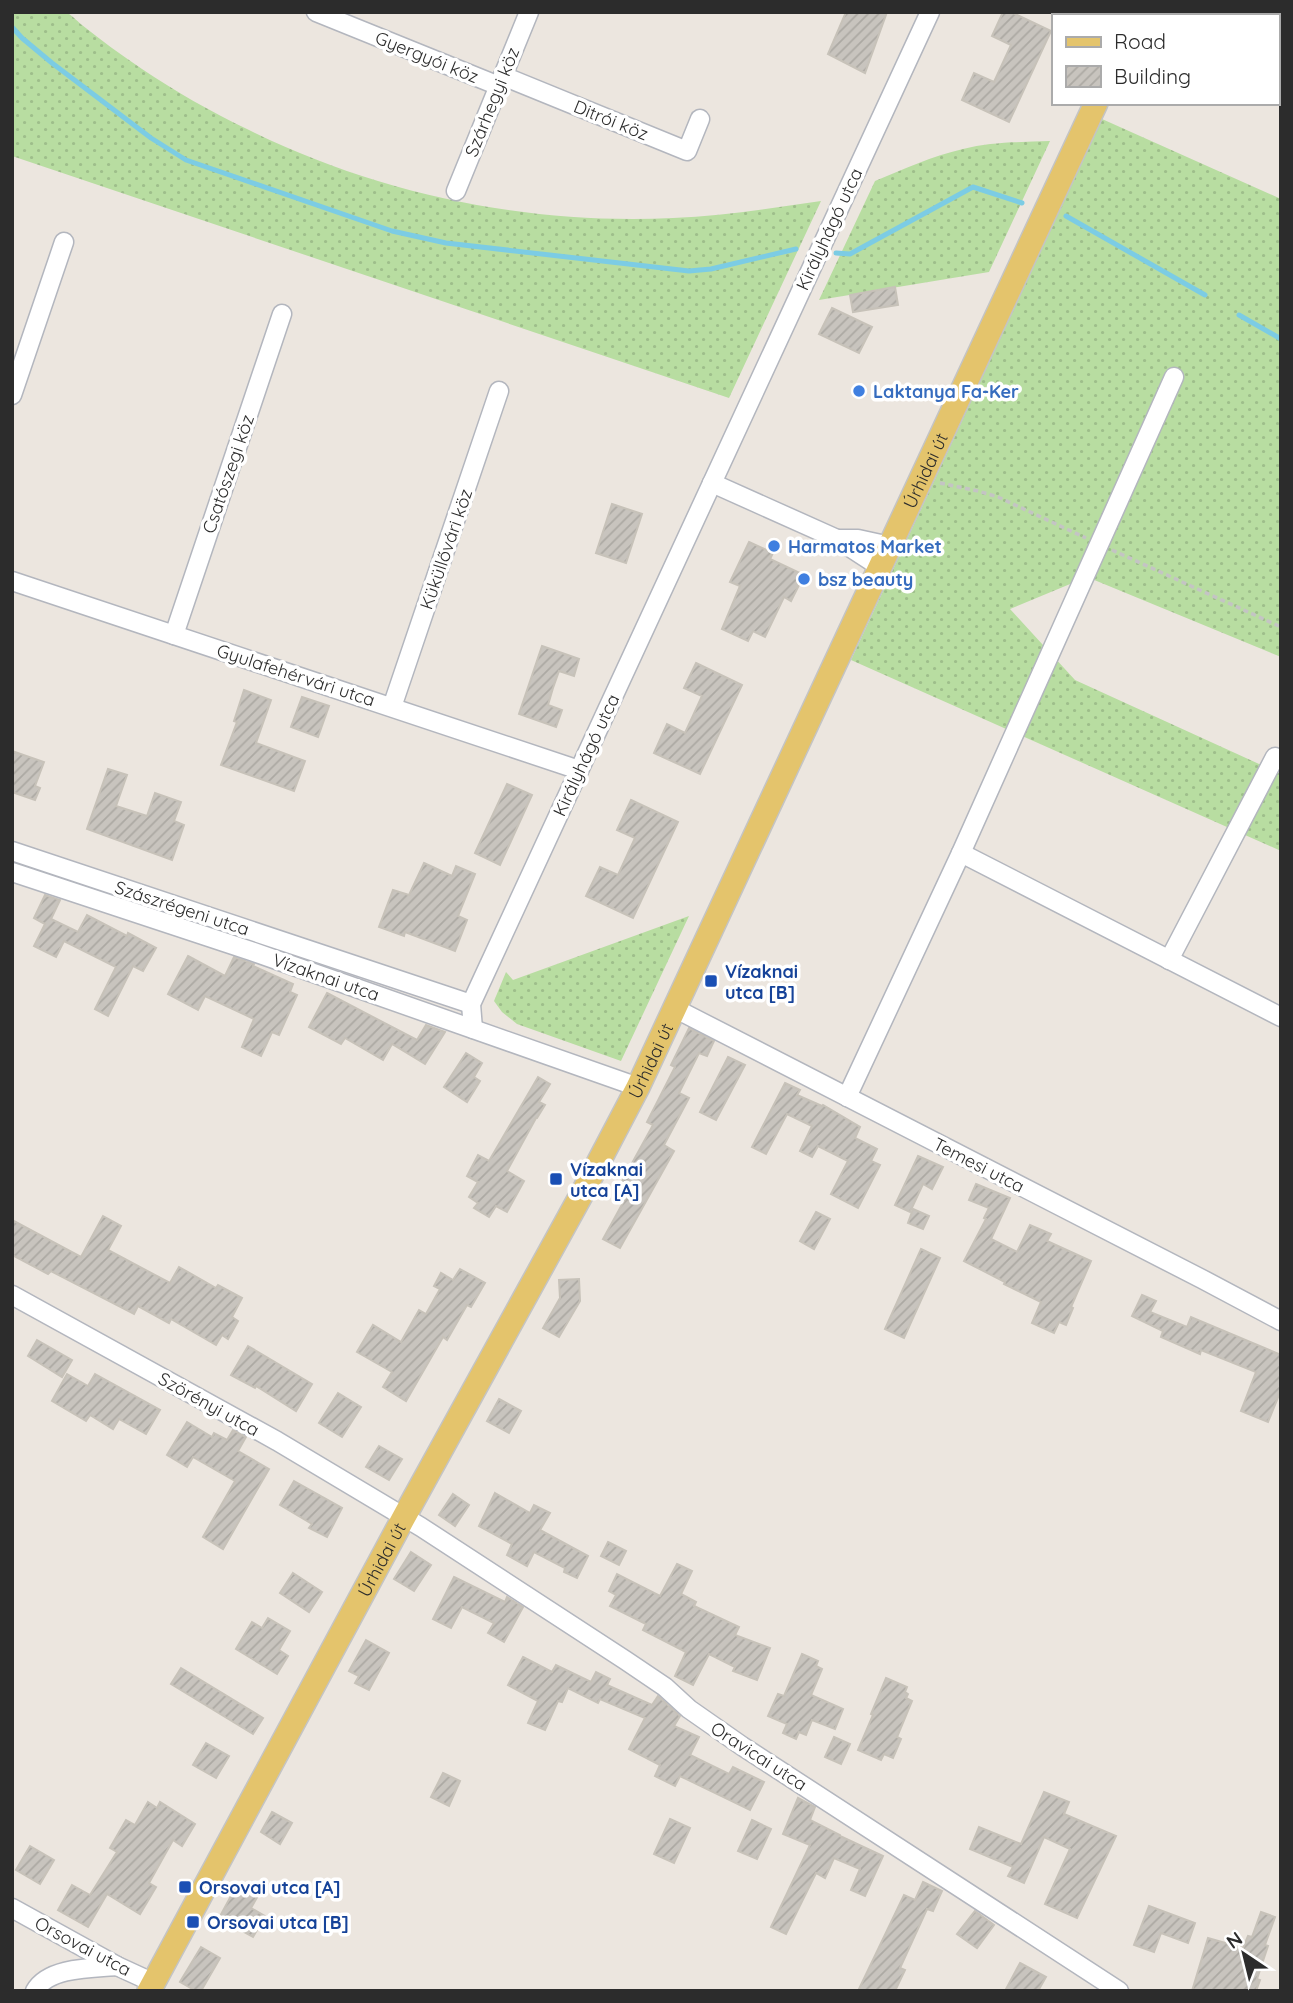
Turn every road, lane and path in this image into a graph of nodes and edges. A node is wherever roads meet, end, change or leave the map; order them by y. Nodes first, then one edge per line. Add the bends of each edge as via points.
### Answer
1 (316, 12) edge
2 (529, 12) edge
3 (930, 12) edge
4 (501, 81) junction
5 (1095, 105) edge
6 (700, 119) dead end
7 (456, 191) dead end
8 (64, 242) dead end
9 (282, 314) dead end
10 (1174, 377) dead end
11 (499, 391) dead end
12 (12, 395) edge
13 (712, 483) junction
14 (885, 556) junction
15 (12, 581) edge
16 (174, 635) junction
17 (392, 707) junction
18 (1275, 757) dead end
19 (579, 770) junction
20 (12, 851) edge
21 (961, 853) junction
22 (12, 872) edge
23 (1170, 960) junction
24 (471, 1004) junction
25 (676, 1009) junction
26 (1281, 1017) edge
27 (473, 1029) junction
28 (638, 1087) junction
29 (847, 1097) junction
30 (12, 1295) edge
31 (1281, 1321) edge
32 (404, 1517) junction
33 (12, 1908) edge
34 (117, 1966) junction
35 (152, 1987) edge
36 (35, 1991) edge
37 (1119, 1991) edge

1 - 4 street, Gyergyói köz
2 - 4 street, Szárhegyi köz
3 - 13 street, Királyhágó utca
4 - 6 street, Ditrói köz via 687,151
4 - 7 street, Szárhegyi köz
5 - 14 main road, Úrhidai út
8 - 12 street
9 - 16 street, Csatószegi köz
10 - 21 street
11 - 17 street, Küküllővári köz
13 - 14 street via 837,540 858,539
13 - 19 street, Királyhágó utca
14 - 25 main road, Úrhidai út
15 - 16 street, Gyulafehérvári utca
16 - 17 street, Gyulafehérvári utca
17 - 19 street, Gyulafehérvári utca
18 - 23 street
19 - 24 street, Királyhágó utca
20 - 24 street, Szászrégeni utca
21 - 23 street
21 - 29 street
22 - 27 street, Vízaknai utca
23 - 26 street
24 - 27 street, Királyhágó utca
25 - 28 main road, Úrhidai út
25 - 29 street, Temesi utca
27 - 28 street, Vízaknai utca
28 - 32 main road, Úrhidai út
29 - 31 street, Temesi utca
30 - 32 street, Szörényi utca via 277,1441
32 - 35 main road, Úrhidai út
32 - 37 street, Oravicai utca
33 - 34 street, Orsovai utca
34 - 35 street, Orsovai utca
34 - 36 street via 70,1970 51,1976

